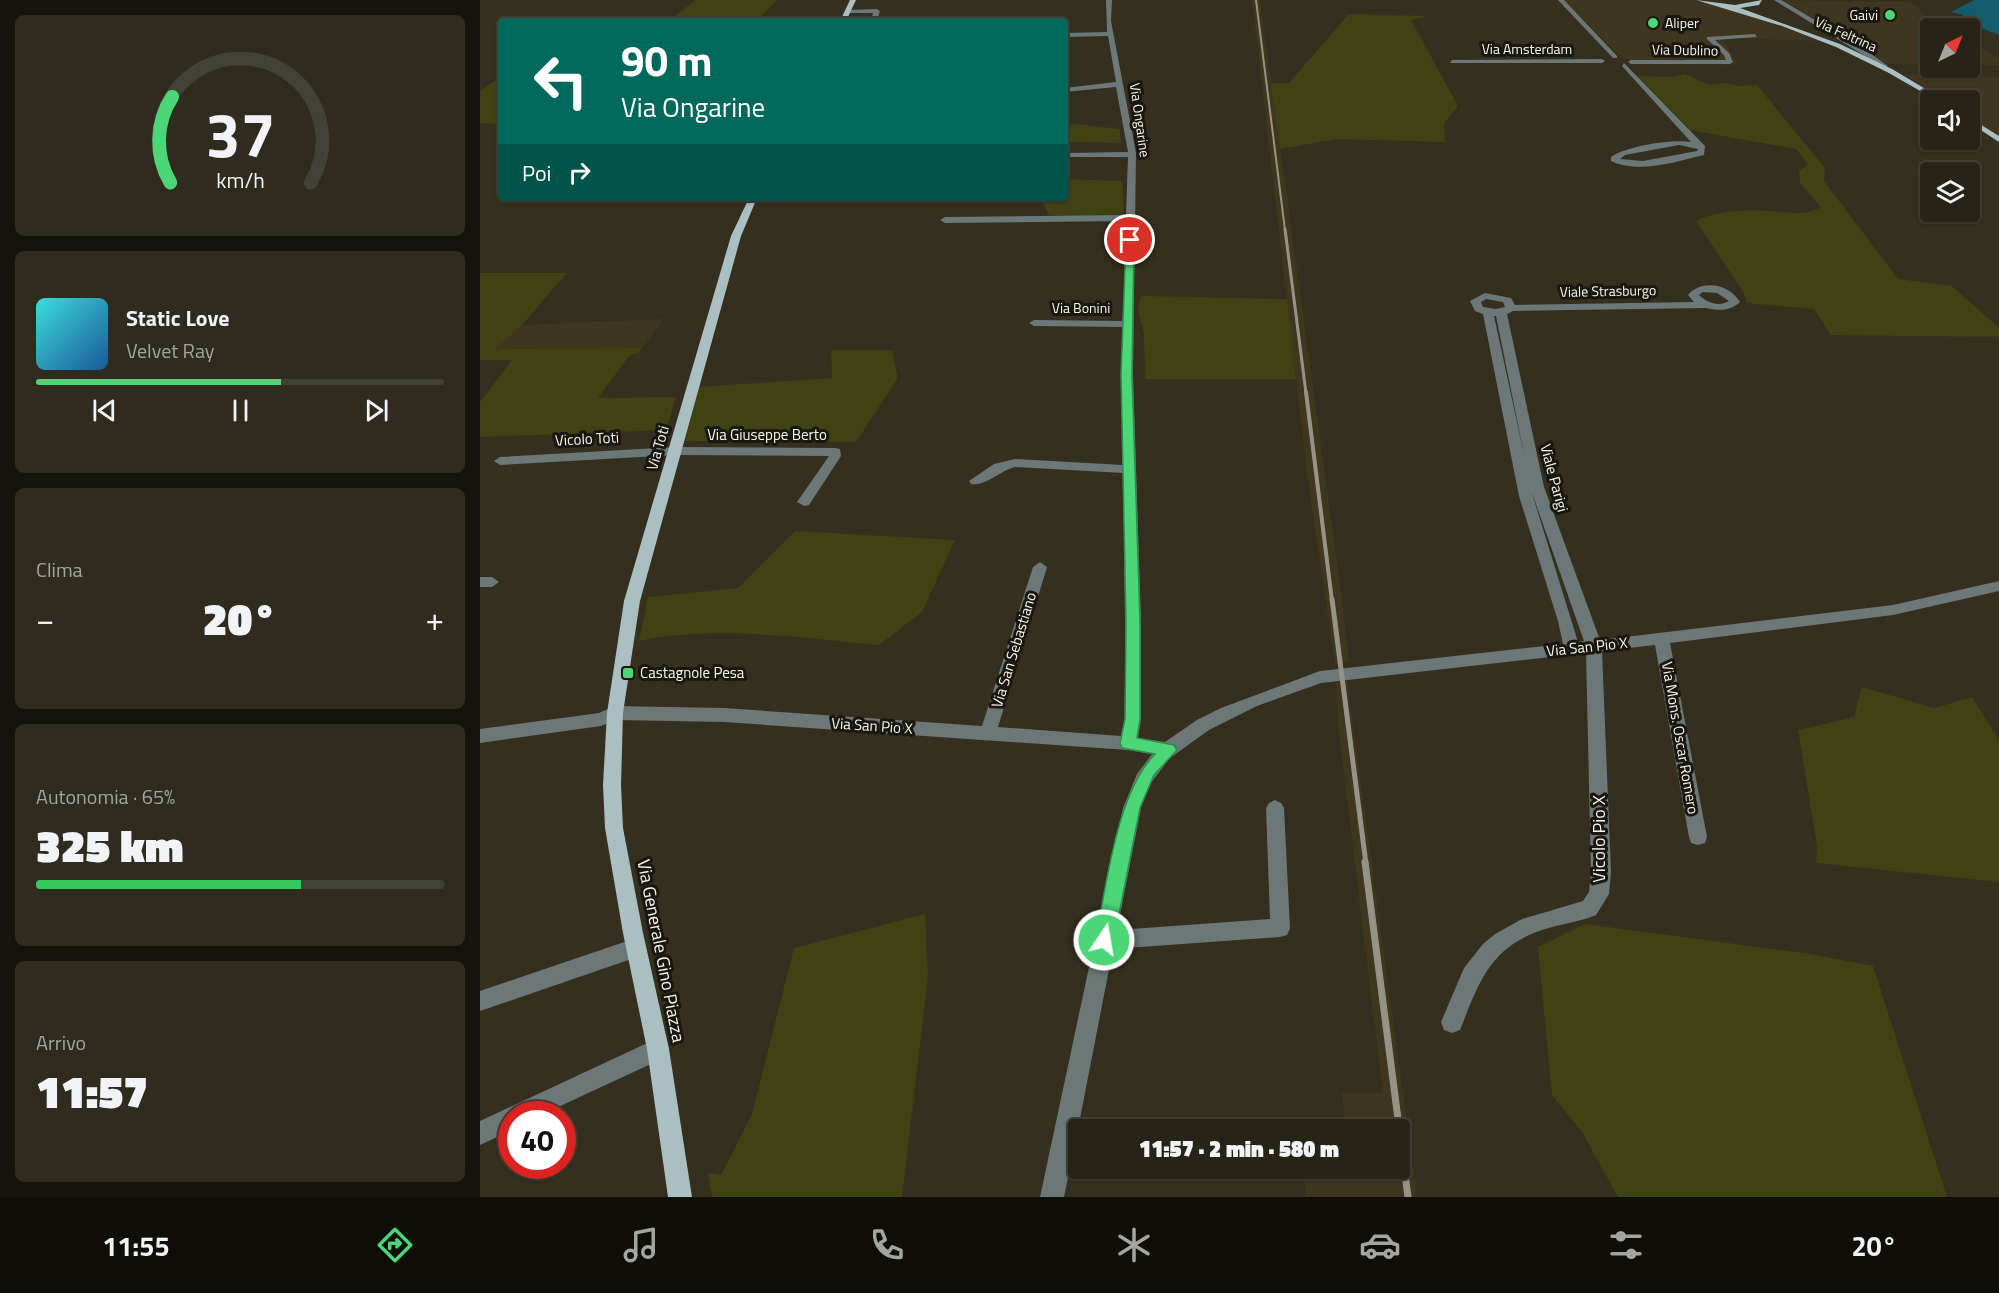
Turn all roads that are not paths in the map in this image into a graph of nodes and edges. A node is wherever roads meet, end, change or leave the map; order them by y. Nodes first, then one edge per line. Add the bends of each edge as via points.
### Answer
1 (853, 0) edge
2 (1109, 0) edge
3 (1555, 0) edge
4 (1561, 0) edge
5 (1699, 0) edge
6 (1759, 0) edge
7 (1776, 0) edge
8 (1729, 6) junction
9 (1751, 6) junction
10 (848, 12) junction
11 (1762, 16) junction
12 (845, 18) edge
13 (875, 18) edge
14 (1111, 34) junction
15 (1068, 35) edge
16 (1755, 36) dead end
17 (1452, 62) dead end
18 (1614, 62) junction
19 (1885, 66) junction
20 (1120, 84) junction
21 (1068, 90) edge
22 (1924, 90) edge
23 (1980, 127) edge
24 (1999, 140) edge
25 (1684, 143) junction
26 (1700, 147) junction
27 (1132, 154) junction
28 (1068, 155) edge
29 (752, 201) edge
30 (1130, 218) junction
31 (945, 220) dead end
32 (1694, 298) junction
33 (1706, 305) junction
34 (1502, 308) junction
35 (1034, 323) dead end
36 (1128, 324) junction
37 (675, 451) junction
38 (500, 461) dead end
39 (1129, 470) junction
40 (976, 481) dead end
41 (804, 502) dead end
42 (1040, 567) dead end
43 (1999, 586) edge
44 (1660, 639) junction
45 (1594, 646) junction
46 (1572, 649) junction
47 (615, 713) junction
48 (988, 733) junction
49 (482, 739) edge
50 (1128, 743) junction
51 (1177, 744) junction
52 (1275, 808) dead end
53 (1698, 837) dead end
54 (1104, 940) junction
55 (636, 948) junction
56 (480, 1001) edge
57 (1452, 1022) dead end
58 (658, 1049) junction
59 (547, 1101) edge
60 (1074, 1119) edge
61 (498, 1125) edge
62 (480, 1133) edge
63 (1068, 1152) edge
64 (680, 1197) edge
65 (1052, 1197) edge

1 - 10 main road
2 - 14 street, Via Ongarine
3 - 18 street
4 - 18 street
5 - 8 main road, Via Feltrina
6 - 9 main road
7 - 19 street, Via Feltrina
8 - 9 main road, Via Feltrina
8 - 11 main road, Via Feltrina
9 - 11 main road, Via Feltrina
10 - 12 main road
10 - 13 street via 877,11
11 - 19 main road, Via Feltrina
14 - 15 street
14 - 20 street, Via Ongarine
16 - 18 street, Via Dublino via 1708,38 1727,54 1730,62
17 - 18 street, Via Amsterdam
18 - 25 street
18 - 26 street
19 - 22 main road, Via Feltrina
20 - 21 street
20 - 27 street, Via Ongarine
23 - 24 main road
25 - 26 street
25 - 26 street via 1623,153 1614,159 1639,164 1701,153
27 - 28 street
27 - 30 street, Via Ongarine
29 - 37 main road, Via Toti via 736,236
30 - 31 street
30 - 36 street, Via Ongarine
32 - 33 street
32 - 33 street, Viale Strasburgo via 1696,291 1710,288 1734,298 1729,306
32 - 34 street, Viale Strasburgo
33 - 34 street, Viale Strasburgo
34 - 45 street, Viale Parigi via 1537,487
34 - 46 street, Viale Parigi via 1526,495
35 - 36 street, Via Bonini
36 - 39 street, Via Ongarine
37 - 38 street, Vicolo Toti
37 - 41 street, Via Giuseppe Berto via 835,452
37 - 47 main road, Via Toti via 632,601
39 - 40 street via 1015,463 999,467
39 - 50 street, Via Ongarine via 1133,719
42 - 48 street, Via San Sebastiano
43 - 44 street, Via San Pio X via 1893,610
44 - 45 street, Via San Pio X
44 - 53 street, Via Mons. Oscar Romero
45 - 46 street, Via San Pio X
45 - 57 street, Vicolo Pio X via 1599,894 1589,909 1523,927 1500,943 1477,964
46 - 51 street, Via San Pio X via 1320,677 1266,695
47 - 48 street, Via San Pio X via 724,715
47 - 49 street, Via San Pio X via 601,719
47 - 55 main road, Via Generale Gino Piazza via 614,828
48 - 50 street, Via San Pio X
50 - 51 street
51 - 54 street, Via San Pio X via 1148,771 1132,808
52 - 54 street via 1280,928
54 - 60 street, Via San Pio X
55 - 56 street
55 - 58 main road, Via Generale Gino Piazza
58 - 59 street
58 - 64 main road, Via Generale Gino Piazza
61 - 62 street
63 - 65 street, Via San Pio X

